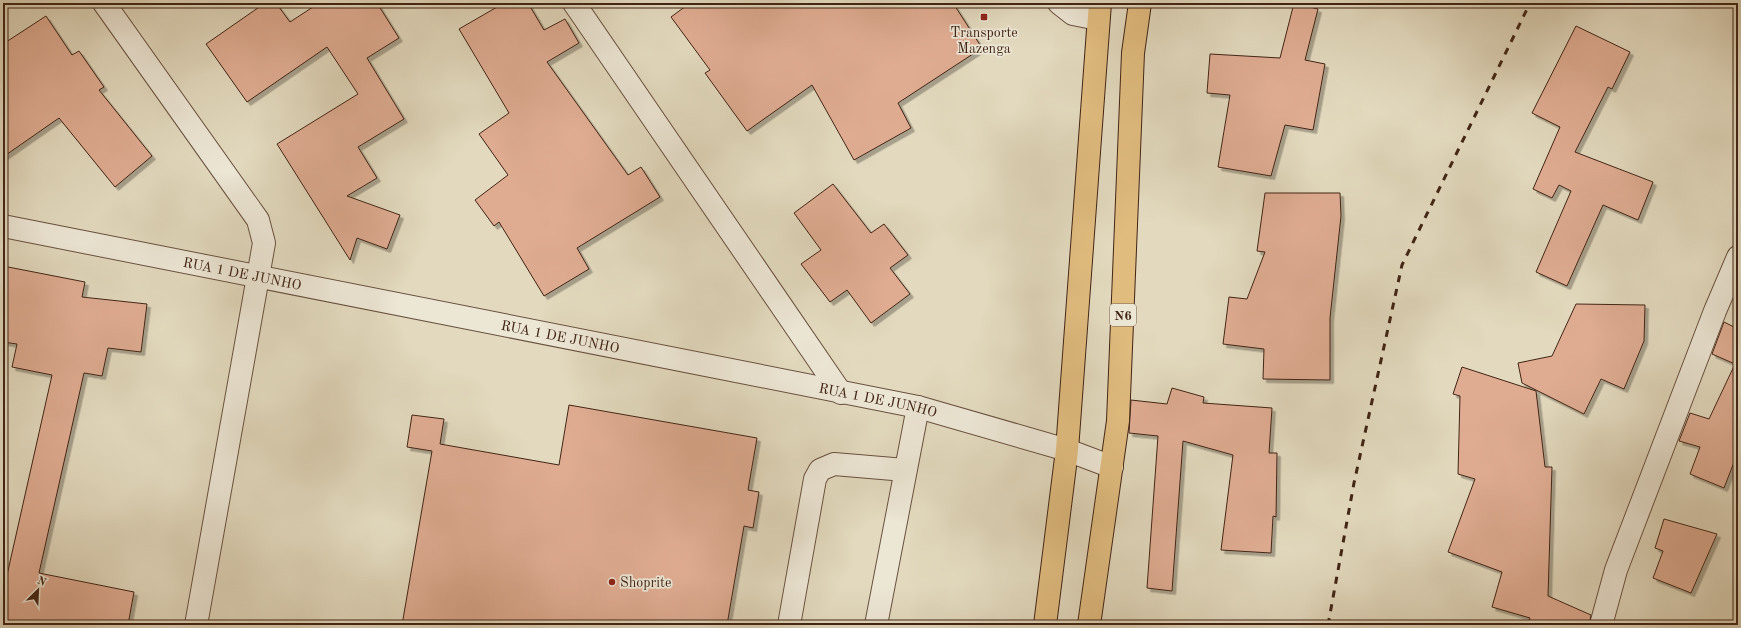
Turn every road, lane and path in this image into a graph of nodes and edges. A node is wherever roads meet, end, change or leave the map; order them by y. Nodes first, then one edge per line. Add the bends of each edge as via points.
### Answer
1 (104, 3) edge
2 (574, 3) edge
3 (1058, 3) edge
4 (1140, 3) edge
5 (1099, 11) edge
6 (3, 226) edge
7 (1738, 257) edge
8 (257, 277) junction
9 (841, 393) junction
10 (918, 408) junction
11 (1067, 450) junction
12 (1112, 467) junction
13 (905, 470) junction
14 (196, 625) edge
15 (789, 625) edge
16 (876, 625) edge
17 (1045, 625) edge
18 (1088, 625) edge
19 (1600, 625) edge

1 - 8 street via 258,220 264,243
2 - 9 street
3 - 5 street via 1073,14
4 - 12 highway, N6 via 1133,53 1118,421
5 - 11 highway
6 - 8 street, RUA 1 DE JUNHO
7 - 19 street via 1616,570
8 - 9 street, RUA 1 DE JUNHO
8 - 14 street
9 - 10 street, RUA 1 DE JUNHO
10 - 11 street, RUA 1 DE JUNHO
10 - 13 street
11 - 12 street, RUA 1 DE JUNHO
11 - 17 highway
12 - 18 highway, N6
13 - 15 street via 834,464 820,470 815,479
13 - 16 street

